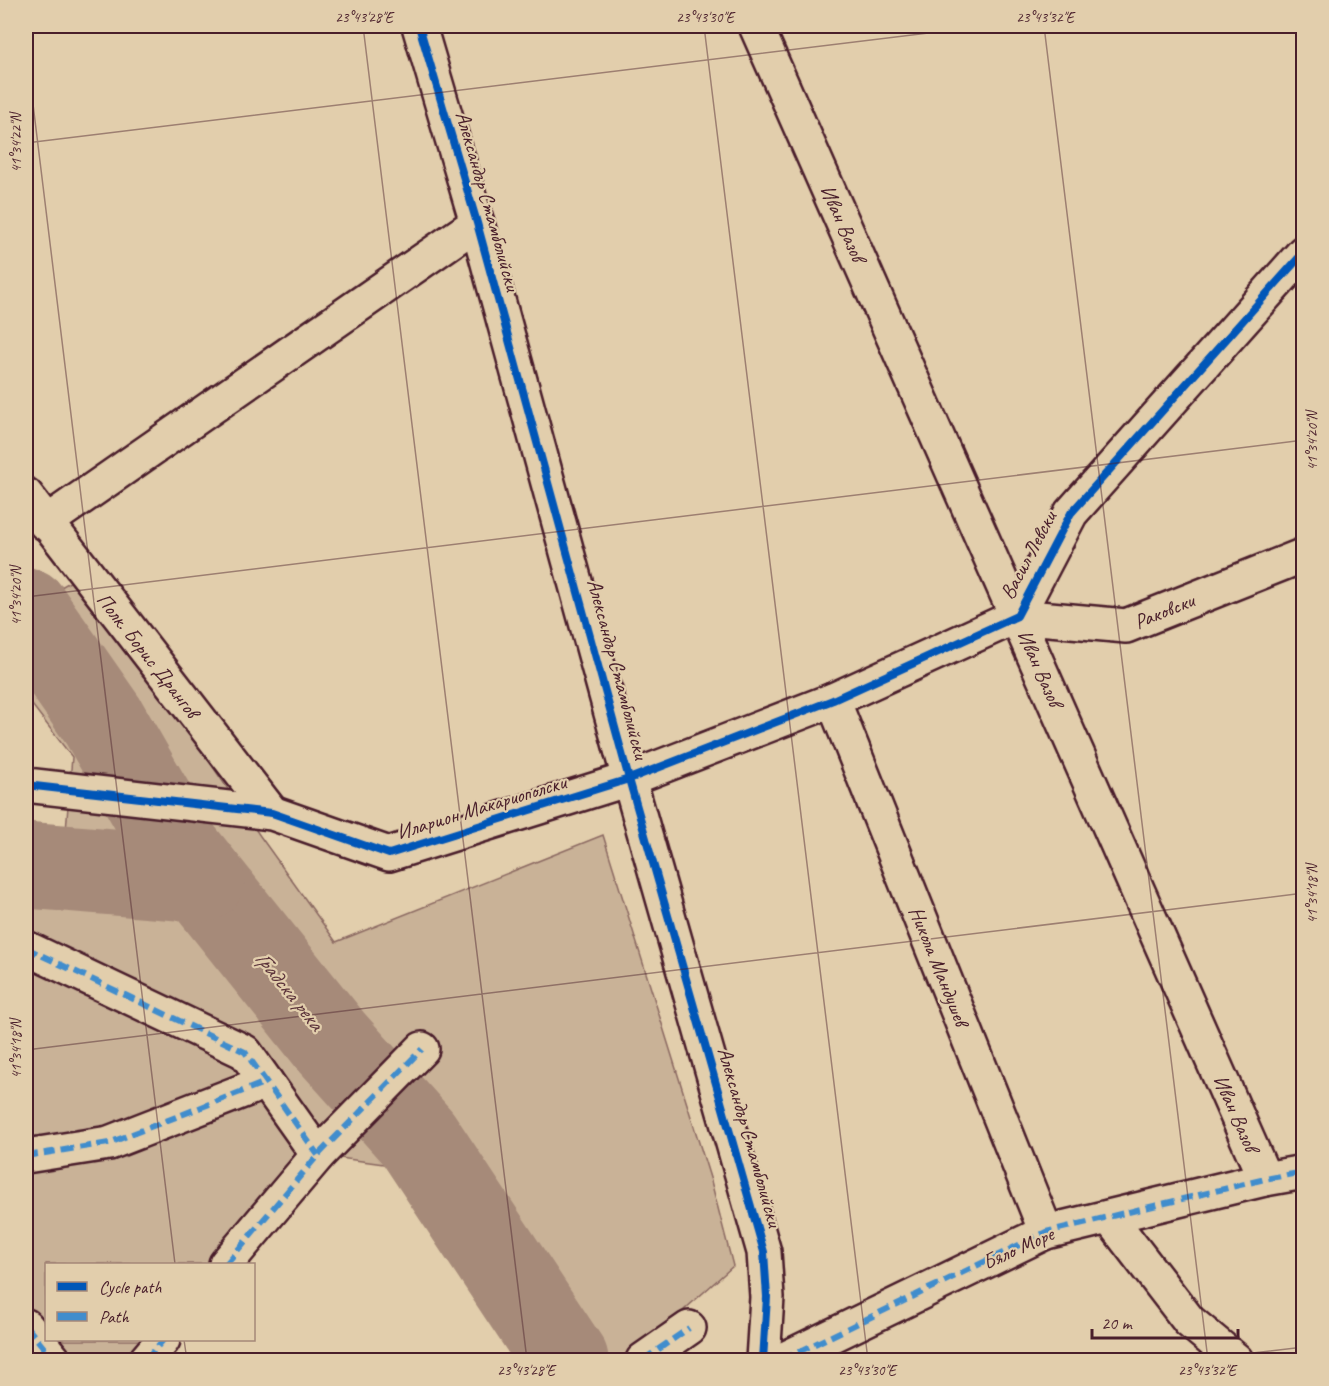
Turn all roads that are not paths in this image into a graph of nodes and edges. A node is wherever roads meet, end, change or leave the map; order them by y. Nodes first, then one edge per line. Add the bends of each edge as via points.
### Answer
1 (419, 26) edge
2 (756, 26) edge
3 (477, 223) junction
4 (1304, 252) edge
5 (26, 495) edge
6 (45, 523) junction
7 (1304, 555) edge
8 (1017, 616) junction
9 (833, 700) junction
10 (629, 779) junction
11 (30, 780) edge
12 (272, 813) junction
13 (26, 948) edge
14 (422, 1050) dead end
15 (266, 1082) junction
16 (318, 1155) junction
17 (26, 1156) edge
18 (1304, 1172) edge
19 (1265, 1179) junction
20 (1109, 1217) junction
21 (1046, 1232) junction
22 (227, 1263) edge
23 (26, 1326) edge
24 (689, 1328) dead end
25 (162, 1341) edge
26 (650, 1356) edge
27 (54, 1360) edge
28 (146, 1360) edge
29 (763, 1360) edge
30 (782, 1360) edge
31 (1236, 1360) edge

1 - 3 street, Александър Стамболийски
2 - 8 street, Иван Вазов
3 - 6 street
3 - 10 street, Александър Стамболийски
4 - 8 street, Васил Левски via 1071,513
5 - 6 street, Полк. Борис Дрангов
6 - 12 street, Полк. Борис Дрангов
7 - 8 street, Раковски via 1126,626
8 - 9 street, Васил Левски
8 - 19 street, Иван Вазов
9 - 10 street, Васил Левски
9 - 21 street, Никола Мандушев
10 - 12 street, Иларион Макариополски via 389,854
10 - 29 street, Александър Стамболийски via 764,1252 767,1297
11 - 12 street, Иларион Макариополски
13 - 15 street via 245,1052
14 - 16 street
15 - 16 street
15 - 17 street via 109,1143
16 - 22 street
18 - 19 street, Бяло Море
19 - 20 street, Бяло Море
20 - 21 street, Бяло Море
20 - 31 street via 1189,1321
21 - 30 street, Бяло Море
23 - 27 street
24 - 26 street
25 - 28 street

